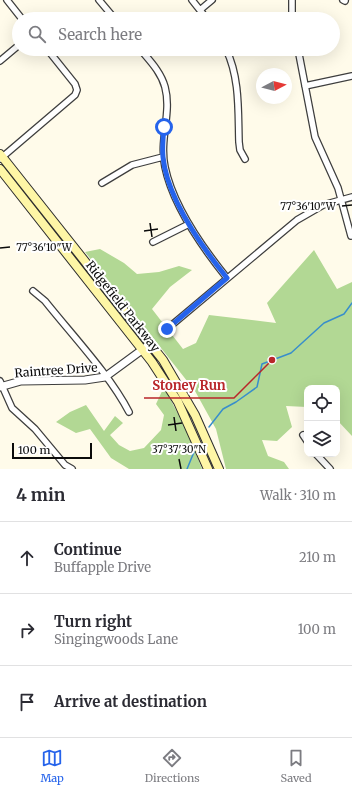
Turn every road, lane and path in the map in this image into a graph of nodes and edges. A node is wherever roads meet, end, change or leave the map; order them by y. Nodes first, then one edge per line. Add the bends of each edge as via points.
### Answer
1 (6, 0) edge
2 (99, 0) edge
3 (192, 0) edge
4 (212, 0) edge
5 (292, 0) edge
6 (200, 10) joint
7 (16, 12) edge
8 (109, 12) edge
9 (292, 12) edge
10 (12, 51) edge
11 (53, 56) edge
12 (146, 56) edge
13 (228, 56) edge
14 (299, 56) edge
15 (0, 61) edge
16 (352, 76) edge
17 (305, 86) junction
18 (1, 156) edge
19 (163, 157) junction
20 (245, 159) dead end
21 (0, 169) edge
22 (102, 183) dead end
23 (352, 197) edge
24 (342, 200) junction
25 (190, 224) junction
26 (350, 236) dead end
27 (153, 242) dead end
28 (227, 278) junction
29 (33, 291) dead end
30 (167, 329) dead end
31 (150, 344) junction
32 (143, 350) junction
33 (105, 377) junction
34 (1, 385) edge
35 (129, 412) dead end
36 (319, 457) edge
37 (72, 469) edge
38 (208, 469) edge
39 (219, 469) edge
40 (330, 469) edge

1 - 7 street
2 - 8 street
3 - 6 street
4 - 6 street
5 - 9 street
10 - 15 street
11 - 18 street via 75,84 77,92 72,99
12 - 19 street via 157,70 165,87 167,106
13 - 20 street via 236,82 239,142
14 - 17 street
16 - 17 street
17 - 24 street via 315,137
18 - 31 main road, Ridgefield Parkway
19 - 22 street via 132,165
19 - 25 street via 171,188
21 - 32 main road, Ridgefield Parkway
23 - 24 street
24 - 26 street
24 - 28 street via 323,205 297,220
25 - 27 street
25 - 28 street via 208,255
28 - 30 street
29 - 33 street via 45,301
31 - 32 street, Raintree Drive
31 - 39 main road, Ridgefield Parkway via 188,402
32 - 33 street, Raintree Drive
32 - 38 main road, Ridgefield Parkway via 178,402
33 - 34 street, Raintree Drive via 85,380 21,381
33 - 35 street via 121,396
34 - 37 street via 12,408
36 - 40 street

